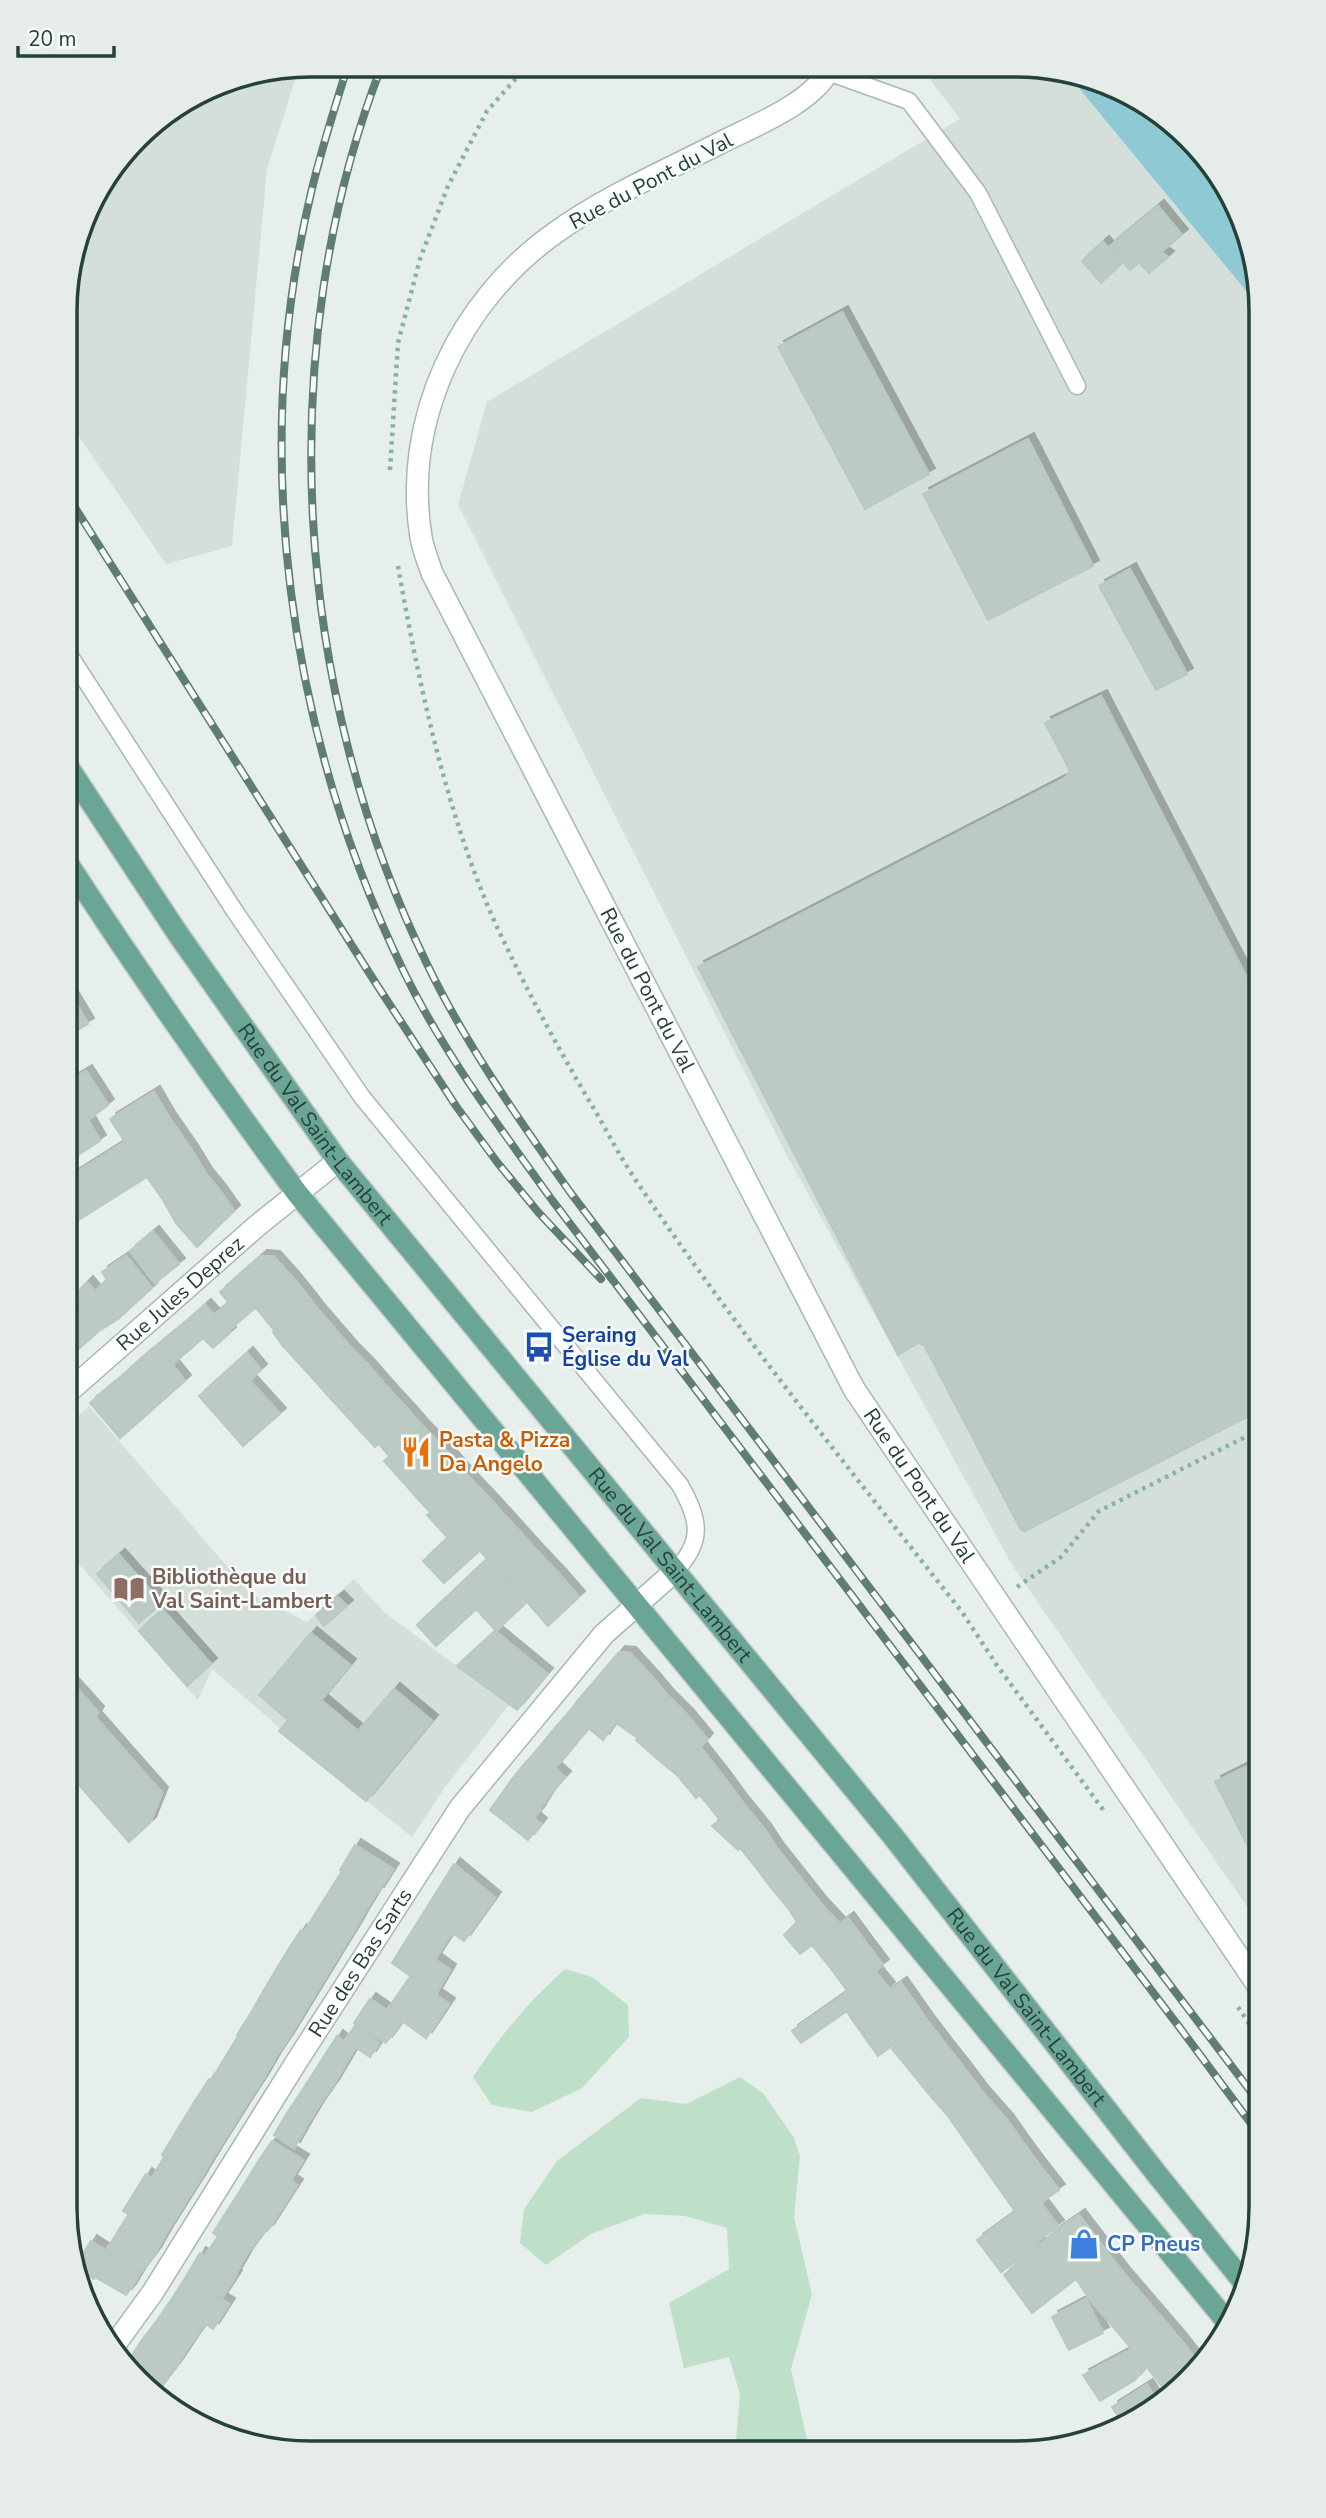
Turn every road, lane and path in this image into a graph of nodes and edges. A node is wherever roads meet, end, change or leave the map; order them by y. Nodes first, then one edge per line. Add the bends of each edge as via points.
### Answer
1 (822, 77) edge
2 (846, 77) edge
3 (1077, 386) dead end
4 (77, 667) edge
5 (77, 781) edge
6 (77, 877) edge
7 (338, 1161) junction
8 (298, 1193) junction
9 (77, 1384) edge
10 (1248, 1435) edge
11 (674, 1572) junction
12 (998, 1601) junction
13 (636, 1606) junction
14 (1106, 1813) dead end
15 (1248, 1971) edge
16 (1231, 1997) dead end
17 (1248, 2023) edge
18 (1238, 2275) edge
19 (1222, 2315) edge
20 (119, 2339) edge

1 - 12 street, Rue du Pont du Val via 798,103 601,204 517,264 484,300 457,341 434,393 422,433 418,506 432,573 853,1389
2 - 3 lane via 909,102 978,193
4 - 11 lane via 362,1097 680,1485 693,1509 696,1528 692,1548
5 - 7 main road, Rue du Val Saint-Lambert via 226,1006
6 - 8 main road, Rue du Val Saint-Lambert via 196,1054
7 - 8 street, Rue Jules Deprez
7 - 11 main road, Rue du Val Saint-Lambert
8 - 9 street, Rue Jules Deprez
8 - 13 main road, Rue du Val Saint-Lambert
10 - 12 path via 1099,1511 1061,1557
11 - 13 street, Rue des Bas Sarts
11 - 18 main road, Rue du Val Saint-Lambert via 892,1835
12 - 14 path via 977,1614 962,1612
12 - 15 street, Rue du Pont du Val
13 - 19 main road, Rue du Val Saint-Lambert
13 - 20 street, Rue des Bas Sarts via 604,1634 460,1808
16 - 17 path

